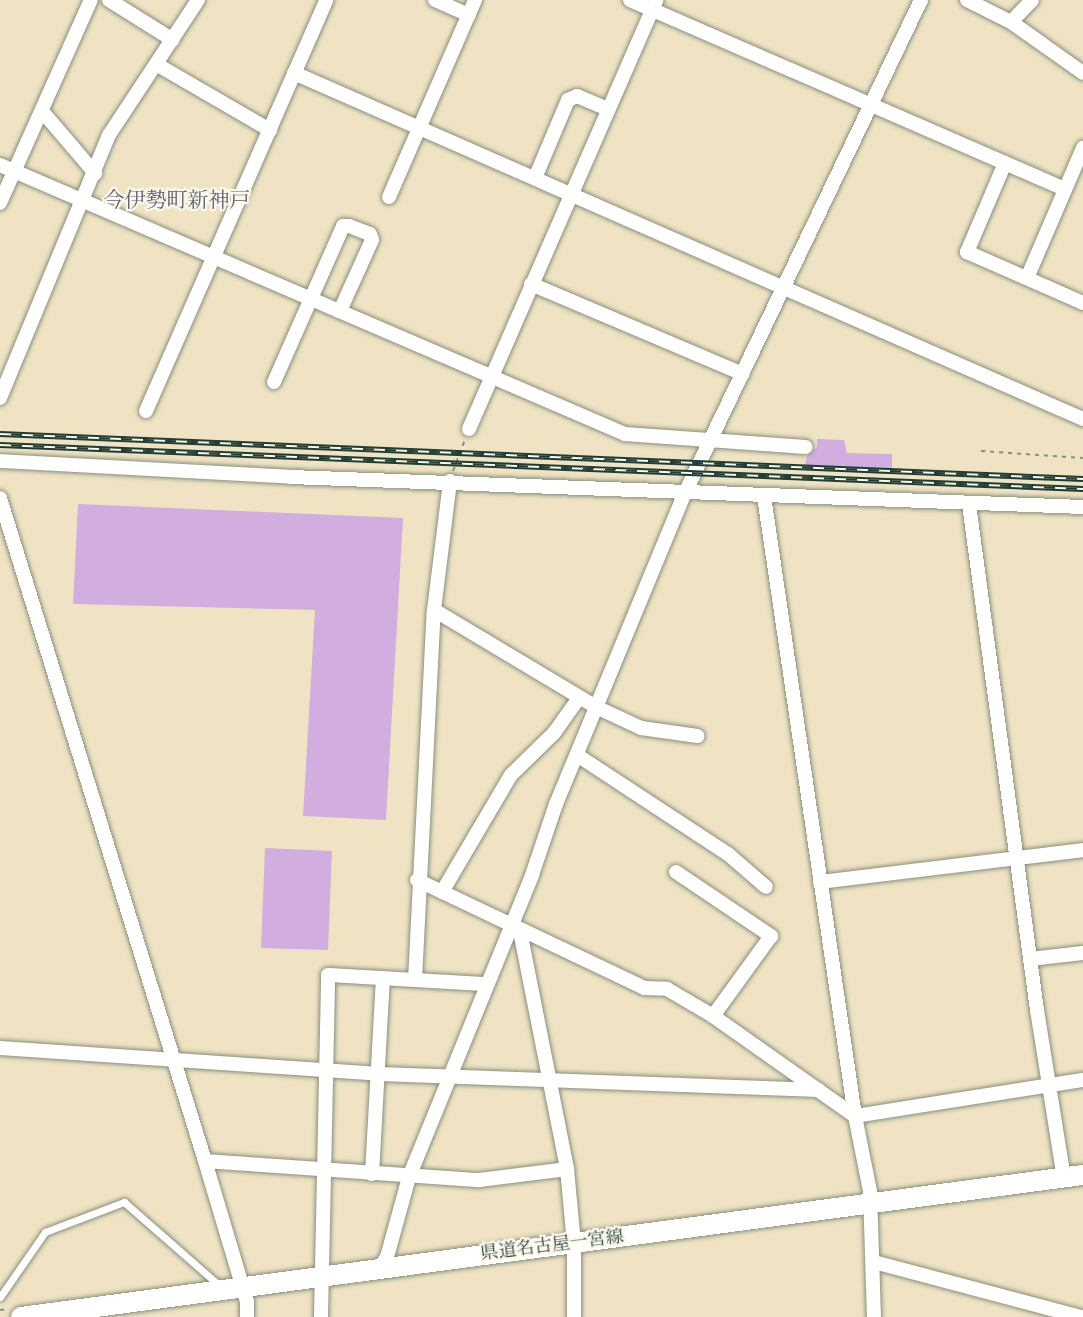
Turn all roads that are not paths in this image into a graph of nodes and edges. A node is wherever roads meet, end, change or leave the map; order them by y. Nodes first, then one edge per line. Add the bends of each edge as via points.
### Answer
1 (91, 0) edge
2 (109, 0) edge
3 (198, 0) edge
4 (326, 0) edge
5 (435, 0) edge
6 (475, 0) edge
7 (630, 0) edge
8 (921, 0) edge
9 (967, 0) edge
10 (1032, 0) edge
11 (653, 5) edge
12 (469, 15) junction
13 (1011, 22) junction
14 (173, 39) junction
15 (156, 64) junction
16 (294, 73) junction
17 (1083, 73) edge
18 (872, 105) junction
19 (608, 109) junction
20 (42, 111) junction
21 (419, 128) junction
22 (270, 130) junction
23 (1083, 148) edge
24 (1005, 163) junction
25 (0, 165) edge
26 (14, 171) junction
27 (95, 173) junction
28 (535, 178) junction
29 (1063, 188) junction
30 (571, 193) junction
31 (389, 197) dead end
32 (84, 201) junction
33 (0, 203) edge
34 (216, 258) junction
35 (1027, 278) junction
36 (531, 284) junction
37 (785, 288) junction
38 (312, 299) junction
39 (1083, 303) edge
40 (340, 311) junction
41 (743, 374) junction
42 (490, 376) junction
43 (274, 382) dead end
44 (0, 398) edge
45 (146, 411) dead end
46 (1083, 419) edge
47 (469, 429) road end
48 (710, 442) junction
49 (806, 447) dead end
50 (0, 461) edge
51 (450, 482) junction
52 (685, 493) junction
53 (764, 496) junction
54 (0, 498) edge
55 (969, 504) junction
56 (1083, 507) edge
57 (434, 610) junction
58 (579, 698) junction
59 (596, 707) junction
60 (697, 736) dead end
61 (577, 755) junction
62 (1083, 850) edge
63 (1017, 858) junction
64 (675, 872) dead end
65 (417, 880) junction
66 (820, 882) junction
67 (766, 887) dead end
68 (442, 892) junction
69 (515, 928) junction
70 (1083, 953) edge
71 (1030, 959) junction
72 (383, 979) junction
73 (415, 980) junction
74 (485, 984) junction
75 (713, 1016) junction
76 (0, 1048) edge
77 (171, 1062) junction
78 (324, 1070) junction
79 (380, 1074) junction
80 (449, 1076) junction
81 (549, 1077) junction
82 (1083, 1080) edge
83 (1048, 1084) junction
84 (819, 1090) junction
85 (855, 1116) junction
86 (205, 1161) junction
87 (323, 1168) junction
88 (567, 1169) junction
89 (372, 1174) junction
90 (1073, 1176) edge
91 (409, 1177) junction
92 (871, 1203) junction
93 (574, 1243) junction
94 (874, 1262) junction
95 (380, 1268) junction
96 (320, 1277) junction
97 (233, 1289) junction
98 (0, 1297) edge
99 (21, 1317) edge
100 (247, 1317) edge
101 (321, 1317) edge
102 (574, 1317) edge
103 (874, 1317) edge
104 (1081, 1317) edge

1 - 20 street
2 - 14 street
3 - 14 street
4 - 16 street
5 - 12 street
6 - 12 street
7 - 11 street
8 - 18 street
9 - 13 street
10 - 13 street
11 - 18 street
11 - 19 street
12 - 21 street
13 - 17 street
14 - 15 street
15 - 22 street
15 - 27 street via 118,118
16 - 21 street
16 - 22 street
18 - 24 street
18 - 37 street
19 - 28 street via 577,96 568,100
19 - 30 street
20 - 26 street
20 - 27 street
21 - 28 street
21 - 31 street
22 - 34 street
23 - 29 street
24 - 29 street
24 - 35 street via 967,252
25 - 26 street
26 - 32 street
26 - 33 street
27 - 32 street
28 - 30 street
29 - 35 street
30 - 36 street
30 - 37 street
32 - 34 street
32 - 44 street
34 - 38 street
34 - 45 street
35 - 39 street
36 - 41 street
36 - 42 street
37 - 41 street
37 - 46 street
38 - 40 street
38 - 40 street via 343,226 370,234 372,240
38 - 43 street
40 - 42 street
41 - 48 street
42 - 47 street
42 - 48 street via 625,434
48 - 49 street
48 - 52 street
50 - 51 street
51 - 52 street
51 - 57 street
52 - 53 street
52 - 59 street
53 - 55 street
53 - 66 street
54 - 77 street
55 - 56 street
55 - 63 street
57 - 58 street
57 - 65 street
58 - 59 street
58 - 68 street via 554,733 511,775
59 - 60 street via 641,728
59 - 61 street
61 - 67 street via 728,854
61 - 69 street
62 - 63 street
63 - 66 street
63 - 71 street
64 - 75 street via 771,936
65 - 68 street
65 - 73 street
66 - 85 street
68 - 69 street
69 - 74 street
69 - 75 street via 644,988 667,989
69 - 81 street
70 - 71 street
71 - 83 street
72 - 73 street
72 - 78 street via 328,975
72 - 79 street
73 - 74 street
74 - 80 street
75 - 84 street
76 - 77 street
77 - 78 street
77 - 86 street
78 - 79 street
78 - 87 street
79 - 80 street
79 - 89 street
80 - 81 street
80 - 91 street
81 - 84 street
81 - 88 street
82 - 83 street
83 - 85 street
83 - 90 street
84 - 85 street
85 - 92 street
86 - 87 street
86 - 97 street
87 - 89 street
87 - 96 street
88 - 91 street via 479,1180
88 - 93 street
89 - 91 street
90 - 92 main road, 県道名古屋一宮線
91 - 95 street via 387,1257
92 - 93 main road, 県道名古屋一宮線
92 - 94 street
93 - 95 main road, 県道名古屋一宮線
93 - 102 street
94 - 103 street
94 - 104 street
95 - 96 main road, 県道名古屋一宮線
96 - 97 main road, 県道名古屋一宮線
96 - 101 street
97 - 98 lane via 124,1202 45,1232
97 - 99 main road, 県道名古屋一宮線
97 - 100 street

